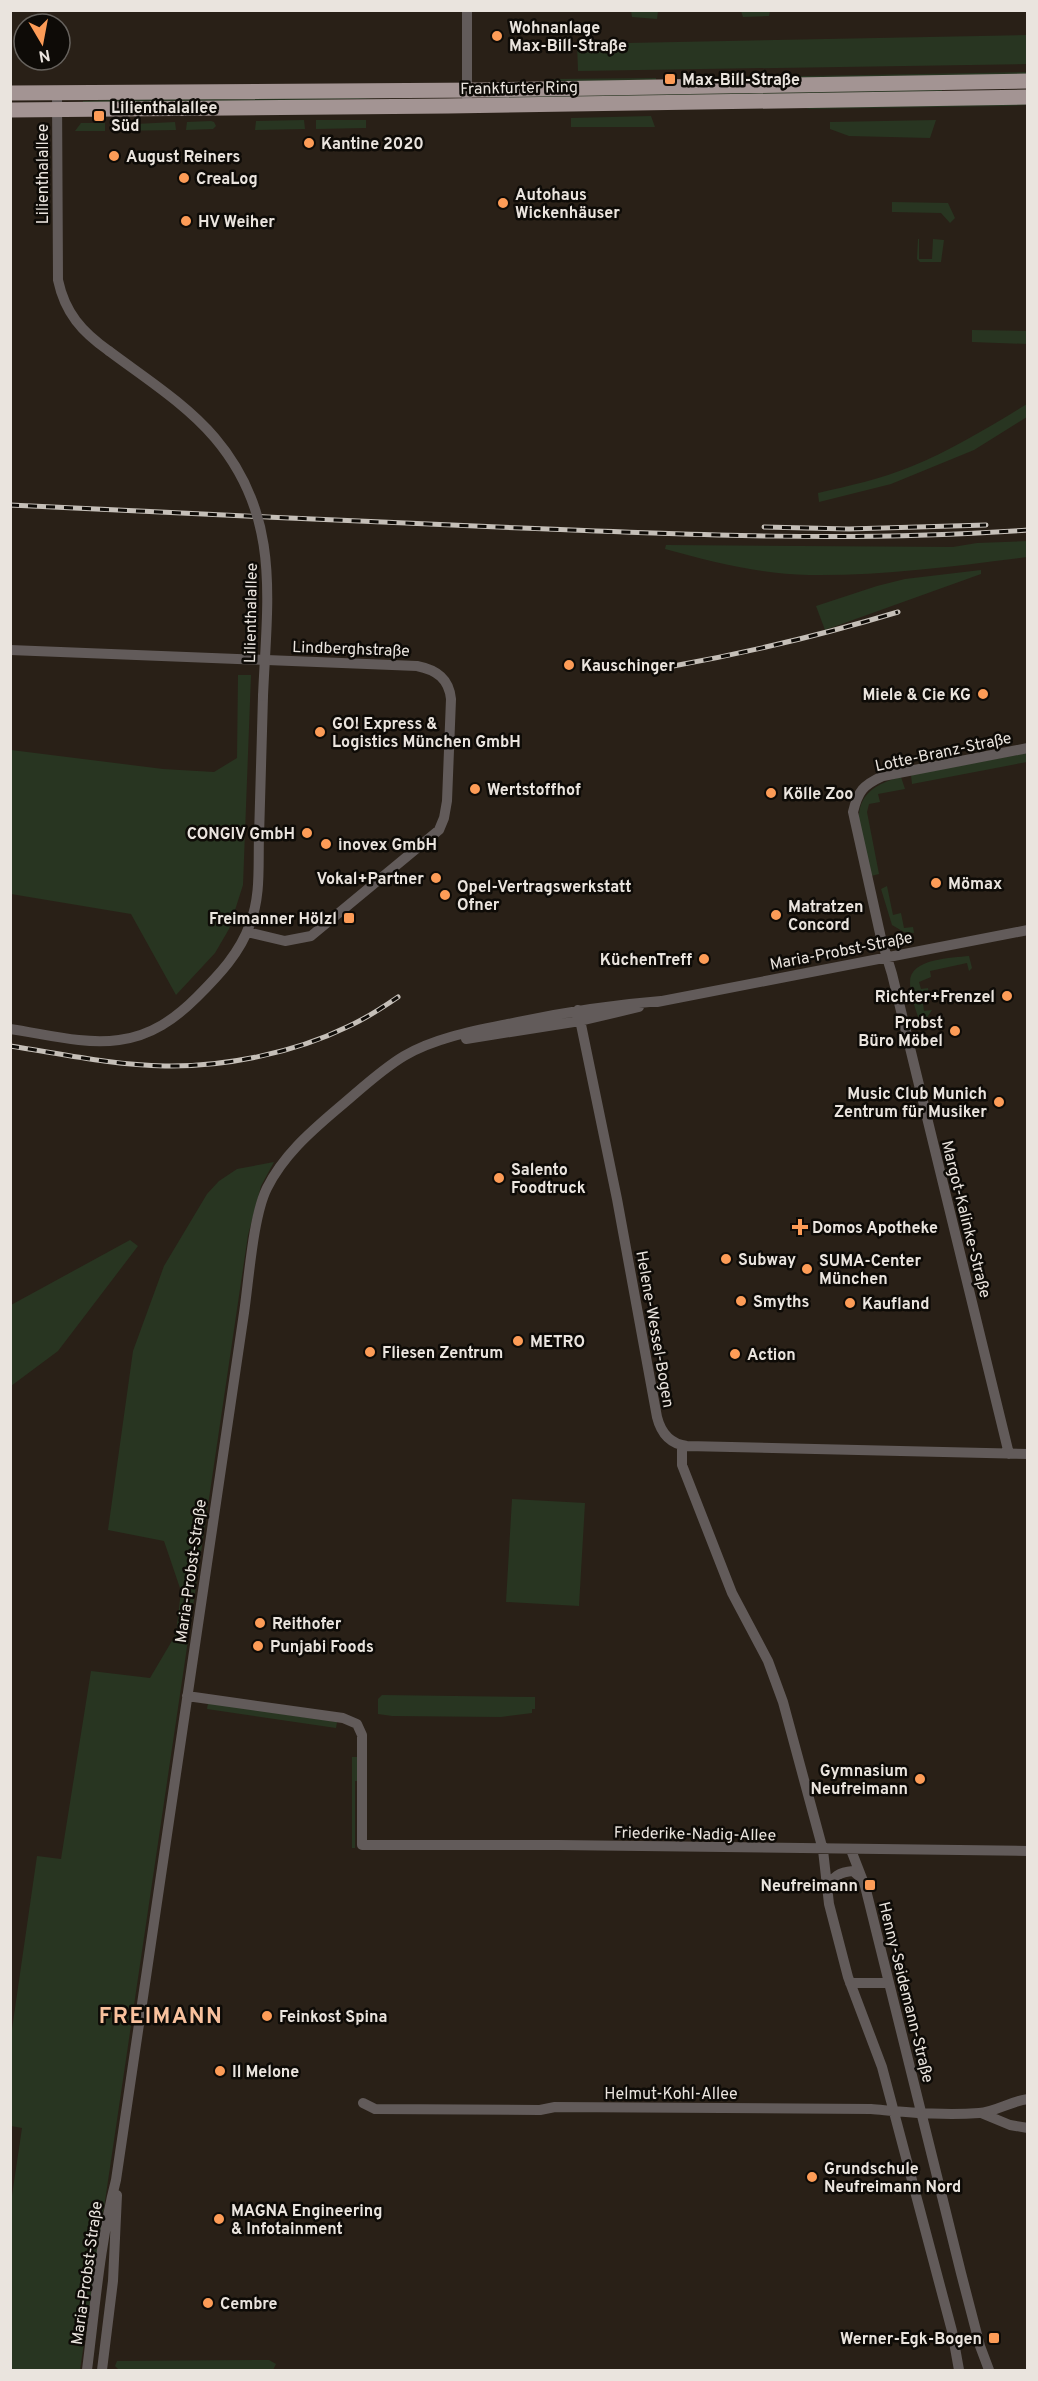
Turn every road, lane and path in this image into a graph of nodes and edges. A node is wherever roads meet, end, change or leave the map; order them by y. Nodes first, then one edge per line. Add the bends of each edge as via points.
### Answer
1 (467, 10) edge
2 (1028, 81) edge
3 (467, 90) junction
4 (10, 93) edge
5 (57, 93) junction
6 (1028, 97) edge
7 (466, 106) junction
8 (57, 109) junction
9 (10, 110) edge
10 (10, 650) edge
11 (1028, 748) edge
12 (1028, 930) edge
13 (247, 932) junction
14 (887, 957) junction
15 (579, 1016) junction
16 (10, 1029) edge
17 (682, 1445) junction
18 (1009, 1454) junction
19 (1028, 1454) edge
20 (187, 1696) junction
21 (823, 1850) junction
22 (851, 1850) junction
23 (1028, 1851) edge
24 (862, 1879) junction
25 (827, 1888) junction
26 (850, 1983) junction
27 (889, 1983) junction
28 (1028, 2099) edge
29 (363, 2103) dead end
30 (894, 2111) junction
31 (921, 2113) junction
32 (981, 2113) junction
33 (1028, 2128) edge
34 (116, 2180) junction
35 (87, 2370) edge
36 (102, 2370) edge
37 (958, 2370) edge
38 (989, 2370) edge

1 - 3 street
2 - 3 main road, Frankfurter Ring
3 - 5 main road, Frankfurter Ring
3 - 7 street
4 - 5 main road, Frankfurter Ring
5 - 8 street, Lilienthalallee
6 - 7 main road, Frankfurter Ring
7 - 8 main road, Frankfurter Ring
8 - 9 main road, Frankfurter Ring
8 - 13 street, Lilienthalallee, bridge via 57,254 59,286 67,309 88,336 199,421 215,438 245,483 261,527 267,562 258,890
10 - 13 street, Lindberghstraße via 417,666 442,676 451,699 447,801 439,830 311,936 285,941
11 - 14 street, Lotte-Branz-Straße via 883,776 857,794 853,812 857,836
12 - 14 street, Maria-Probst-Straße
13 - 16 street, Lilienthalallee via 213,982 174,1018 152,1031 132,1038 100,1041
14 - 15 street, Maria-Probst-Straße via 661,1001 607,1005
14 - 18 street, Margot-Kalinke-Straße
15 - 17 street, Helene-Wessel-Bogen via 657,1417 665,1435
15 - 20 street, Maria-Probst-Straße via 468,1032 404,1056 317,1126 290,1153 266,1189 256,1228
17 - 18 street
17 - 21 street via 682,1465 727,1583 779,1687
18 - 19 street
20 - 21 street, Friederike-Nadig-Allee via 343,1718 357,1724 362,1735 362,1845
20 - 34 street, Maria-Probst-Straße
21 - 22 street, Friederike-Nadig-Allee
21 - 25 street
22 - 23 street, Friederike-Nadig-Allee
22 - 24 street, Henny-Seidemann-Straße
24 - 25 street via 853,1871 839,1873
24 - 27 street, Henny-Seidemann-Straße
25 - 26 street
26 - 27 street
26 - 30 street via 878,2055
27 - 31 street, Henny-Seidemann-Straße
28 - 32 street, Helmut-Kohl-Allee
29 - 30 street, Helmut-Kohl-Allee via 375,2109
30 - 31 street, Helmut-Kohl-Allee
30 - 37 street via 952,2331
31 - 32 street, Helmut-Kohl-Allee
31 - 38 street, Henny-Seidemann-Straße
32 - 33 street, Helmut-Kohl-Allee
34 - 35 street, Maria-Probst-Straße via 103,2244
34 - 36 street, Maria-Probst-Straße via 113,2281

